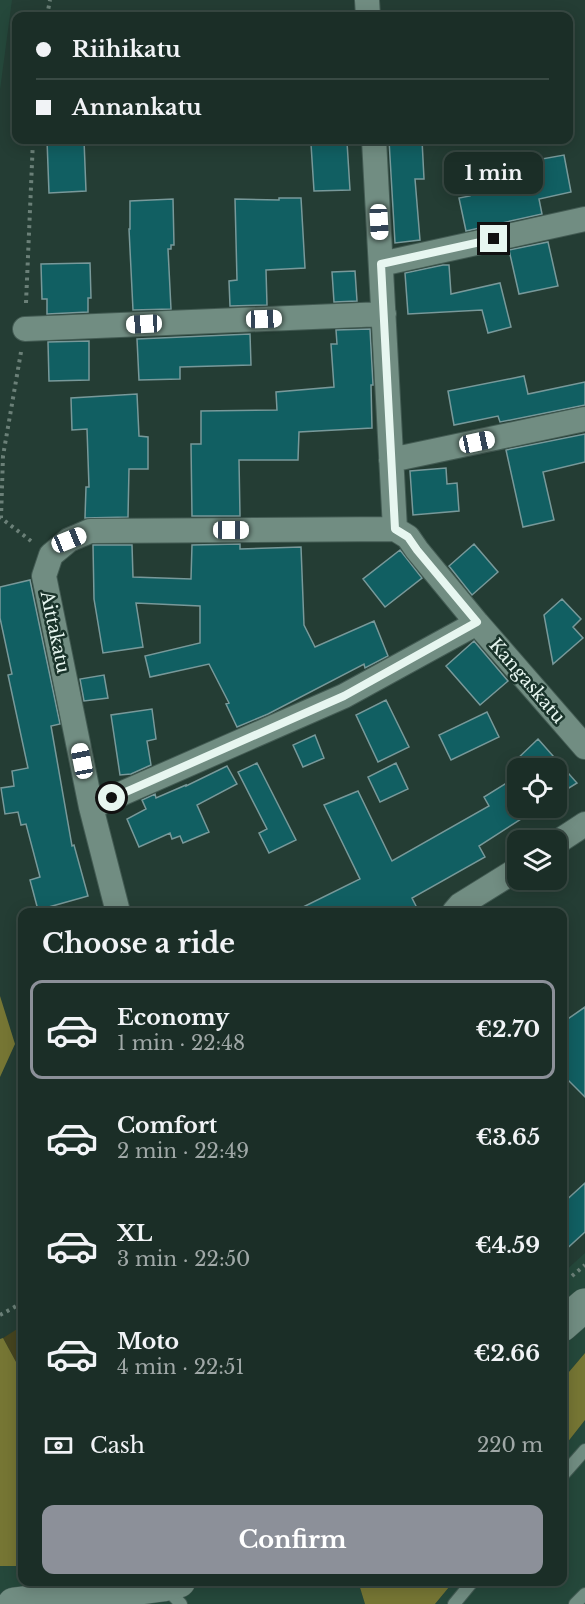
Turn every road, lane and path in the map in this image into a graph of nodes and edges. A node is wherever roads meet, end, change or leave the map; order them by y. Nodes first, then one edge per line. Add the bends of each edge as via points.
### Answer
1 (33, 144) edge
2 (374, 144) edge
3 (585, 219) edge
4 (381, 264) junction
5 (384, 314) junction
6 (25, 329) junction
7 (585, 419) edge
8 (392, 460) junction
9 (0, 518) edge
10 (395, 529) junction
11 (51, 555) junction
12 (477, 622) junction
13 (585, 747) edge
14 (91, 807) junction
15 (585, 824) edge
16 (567, 836) edge
17 (507, 876) edge
18 (117, 908) edge
19 (457, 908) edge
20 (18, 1305) edge
21 (585, 1305) edge
22 (0, 1315) edge
23 (567, 1321) edge
24 (585, 1450) edge
25 (567, 1470) edge
26 (470, 1586) edge
27 (174, 1590) edge
28 (585, 1594) edge
29 (14, 1604) edge
30 (454, 1604) edge
31 (575, 1604) edge

1 - 6 path
2 - 4 street
3 - 4 street
4 - 5 street
5 - 6 street
5 - 8 street
6 - 9 path via 3,456
7 - 8 street
8 - 10 street
9 - 11 path
10 - 11 street via 90,531 69,540
10 - 12 street, Kangaskatu via 408,537
11 - 14 street, Aittakatu via 44,576
12 - 13 street, Kangaskatu
12 - 14 street via 344,696
14 - 18 street, Aittakatu
15 - 16 street
17 - 19 street
20 - 22 path
21 - 23 main road
24 - 25 lane
26 - 30 lane
27 - 29 main road
28 - 31 lane

